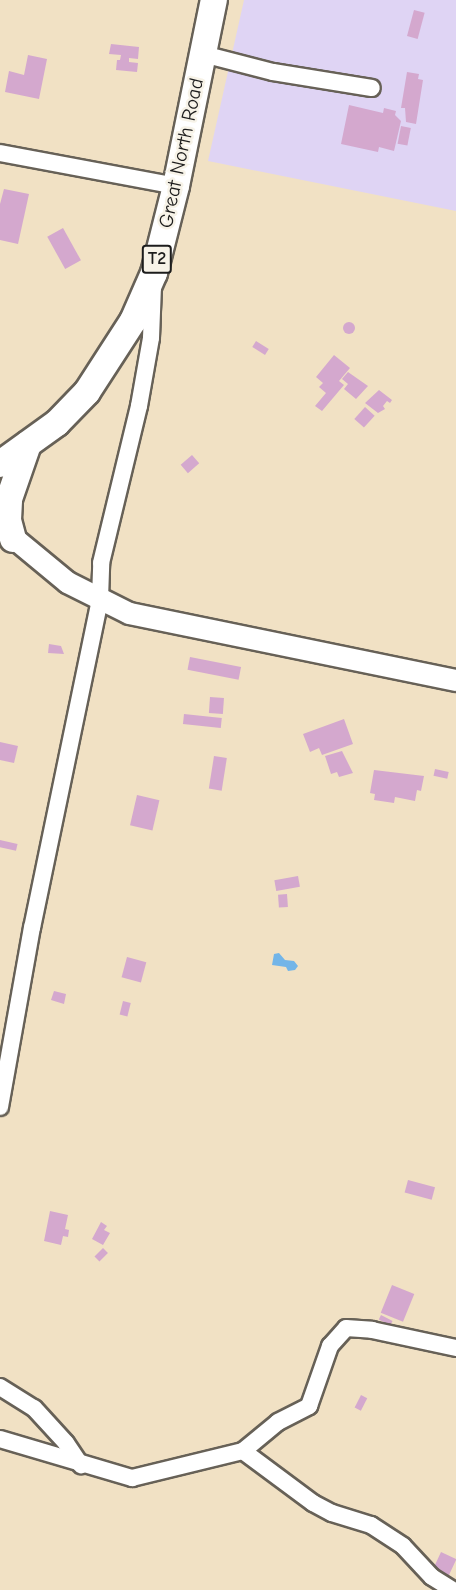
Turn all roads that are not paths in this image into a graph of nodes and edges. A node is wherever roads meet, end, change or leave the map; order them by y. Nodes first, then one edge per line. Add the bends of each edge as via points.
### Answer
1 (214, 0) edge
2 (203, 54) junction
3 (372, 88) dead end
4 (0, 153) edge
5 (176, 186) junction
6 (154, 273) junction
7 (28, 444) junction
8 (0, 464) edge
9 (6, 533) edge
10 (100, 599) junction
11 (456, 680) edge
12 (8, 1019) edge
13 (0, 1107) edge
14 (456, 1348) edge
15 (0, 1387) edge
16 (0, 1439) edge
17 (243, 1451) junction
18 (81, 1465) junction
19 (453, 1590) edge

1 - 2 highway, Great North Road / T2
2 - 3 street via 273,72
2 - 5 highway, Great North Road / T2
4 - 5 street
5 - 6 highway, Great North Road / T2
6 - 7 highway, Great North Road / T2 via 133,321 87,392 57,423
6 - 10 street via 151,338 139,406 101,563
7 - 8 highway, Great North Road / T2
7 - 9 highway via 9,499
9 - 10 main road via 67,582
10 - 11 main road via 129,613
10 - 12 street
12 - 13 street
14 - 17 street via 346,1328 330,1346 309,1406 278,1422
15 - 18 street via 34,1408
16 - 18 street
17 - 18 street via 132,1478
17 - 19 street via 313,1503 371,1525 403,1546 432,1577

